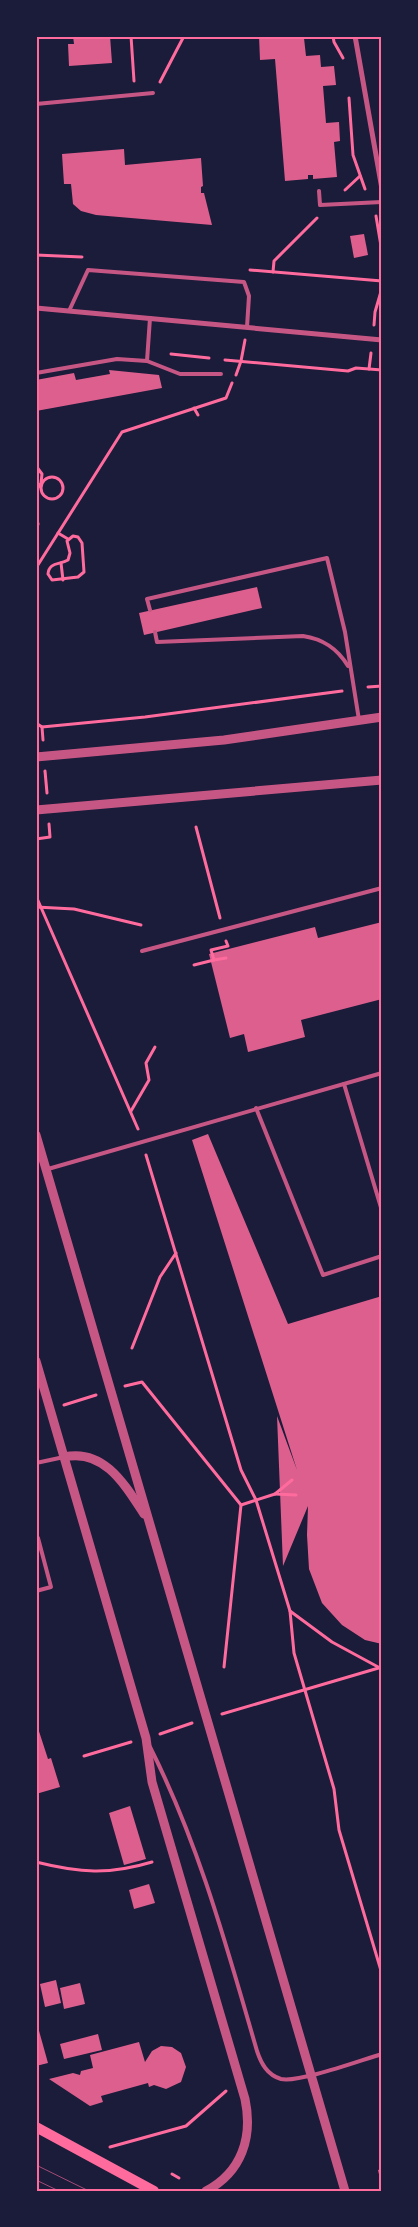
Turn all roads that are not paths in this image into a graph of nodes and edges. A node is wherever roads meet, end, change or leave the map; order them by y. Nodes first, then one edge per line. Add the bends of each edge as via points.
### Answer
1 (355, 36) edge
2 (153, 93) road end
3 (36, 104) edge
4 (382, 189) edge
5 (319, 191) dead end
6 (382, 202) edge
7 (36, 308) edge
8 (69, 311) junction
9 (150, 318) junction
10 (247, 327) junction
11 (382, 340) edge
12 (147, 361) junction
13 (36, 373) edge
14 (221, 374) dead end
15 (150, 610) dead end
16 (155, 632) dead end
17 (350, 668) junction
18 (382, 717) edge
19 (359, 720) junction
20 (36, 757) edge
21 (382, 780) edge
22 (36, 810) edge
23 (382, 888) edge
24 (142, 951) dead end
25 (382, 1073) edge
26 (344, 1084) junction
27 (256, 1108) junction
28 (36, 1134) edge
29 (47, 1169) junction
30 (382, 1211) edge
31 (382, 1256) edge
32 (36, 1361) edge
33 (64, 1457) junction
34 (36, 1463) edge
35 (150, 1523) junction
36 (36, 1538) edge
37 (36, 1591) edge
38 (146, 1738) junction
39 (382, 2054) edge
40 (311, 2074) junction
41 (36, 2128) edge
42 (154, 2191) edge
43 (206, 2191) edge
44 (345, 2191) edge

1 - 4 street
2 - 3 lane
5 - 6 lane via 320,205
7 - 8 street
8 - 9 street
8 - 10 lane via 88,270 244,282 249,296
9 - 10 street
9 - 12 lane
10 - 11 street
12 - 13 lane via 117,359
12 - 14 lane via 180,374
15 - 17 lane via 147,598 327,558
16 - 17 lane via 157,642 313,638 334,648
17 - 19 lane
18 - 19 street
19 - 20 street via 224,740
21 - 22 street
23 - 24 lane
25 - 26 lane
26 - 27 lane
26 - 30 lane
27 - 29 lane
27 - 31 lane via 323,1275
28 - 29 street
29 - 35 street
32 - 33 street
33 - 34 lane
33 - 35 street via 80,1455 106,1466 124,1484
33 - 38 street
35 - 40 street
36 - 37 lane via 51,1587
38 - 40 lane via 165,1777 215,1905 259,2058 266,2069 281,2079
38 - 43 street via 152,1782 248,2109 248,2134 240,2160 227,2176
39 - 40 lane
40 - 44 street
41 - 42 main road

